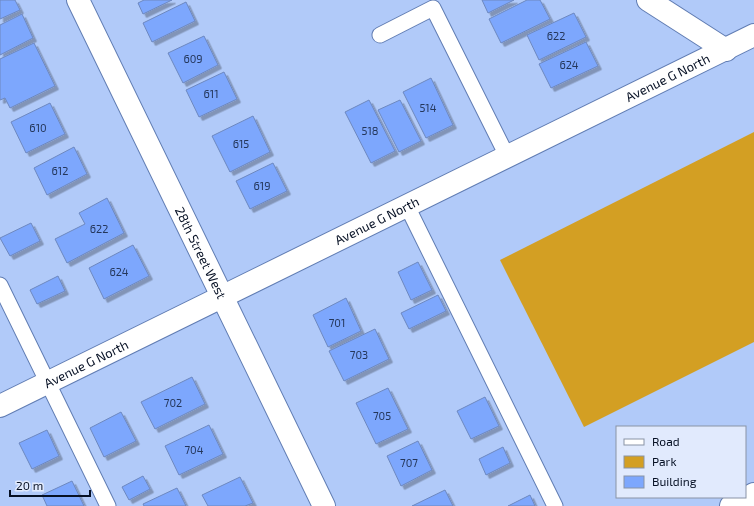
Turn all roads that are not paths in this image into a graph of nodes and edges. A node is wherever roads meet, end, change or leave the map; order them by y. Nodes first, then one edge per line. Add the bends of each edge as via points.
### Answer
1 (78, 0) edge
2 (648, 0) edge
3 (380, 35) dead end
4 (754, 35) edge
5 (726, 50) junction
6 (507, 156) junction
7 (407, 206) junction
8 (0, 284) edge
9 (223, 297) junction
10 (48, 383) junction
11 (0, 406) edge
12 (754, 494) edge
13 (108, 506) edge
14 (324, 506) edge
15 (555, 506) edge
16 (731, 506) edge

1 - 9 street, 28th Street West
2 - 5 street
3 - 6 lane via 434,8
4 - 5 street, Avenue G North
5 - 6 street, Avenue G North
6 - 7 street, Avenue G North
7 - 9 street, Avenue G North
7 - 15 lane
8 - 10 lane
9 - 10 street, Avenue G North
9 - 14 street, 28th Street West
10 - 11 street, Avenue G North
10 - 13 lane
12 - 16 street

